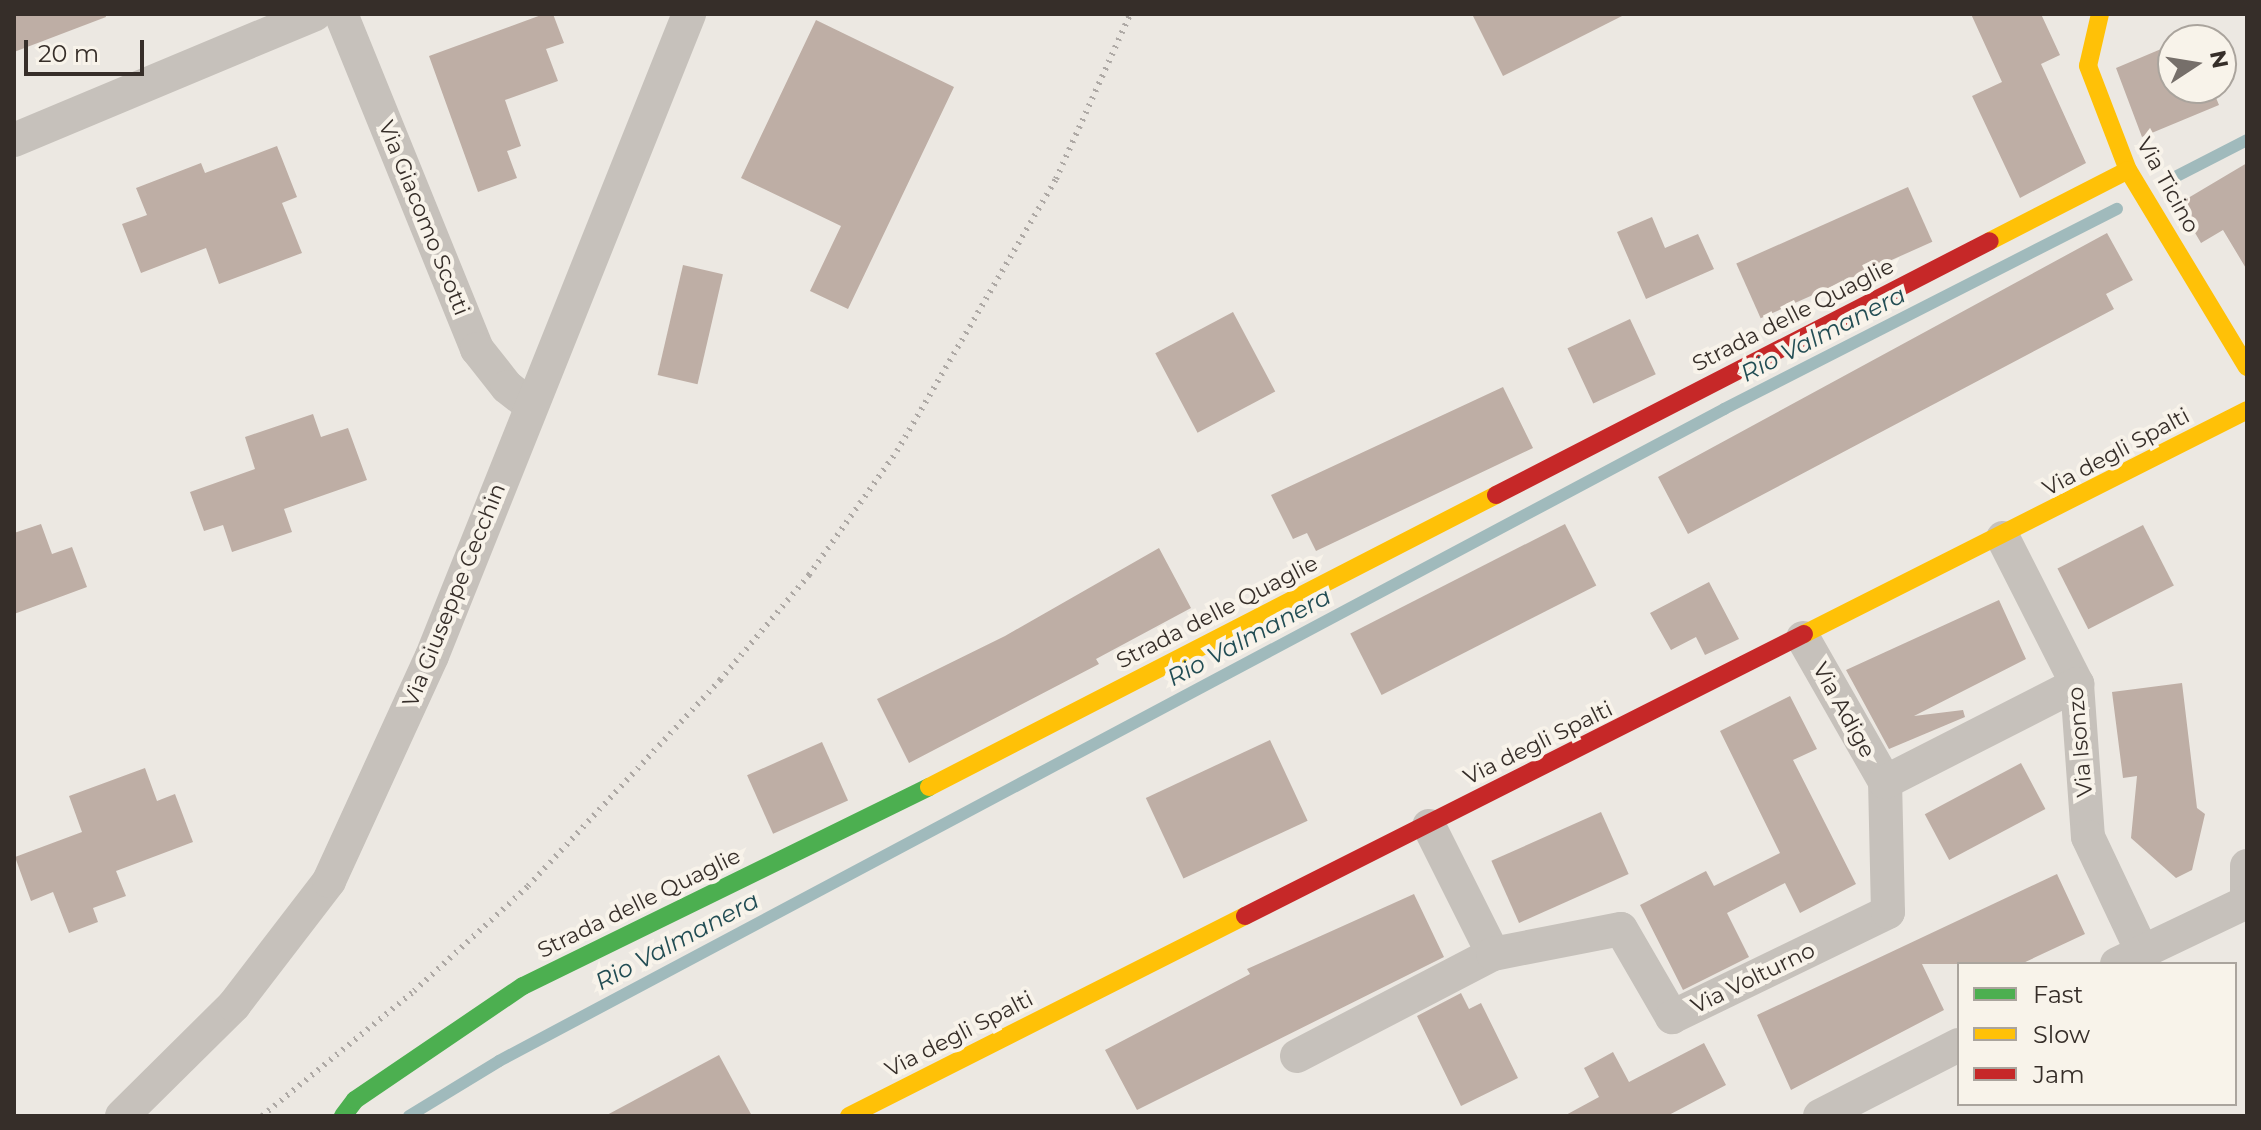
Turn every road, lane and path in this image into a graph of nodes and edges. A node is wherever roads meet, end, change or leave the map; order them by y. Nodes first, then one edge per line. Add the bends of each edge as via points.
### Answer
1 (315, 14) edge
2 (341, 14) edge
3 (689, 14) edge
4 (2094, 16) edge
5 (14, 140) edge
6 (2131, 176) junction
7 (2247, 367) edge
8 (530, 405) junction
9 (2247, 410) edge
10 (2003, 538) junction
11 (1803, 638) junction
12 (2077, 684) junction
13 (1885, 782) junction
14 (1429, 826) junction
15 (2247, 866) edge
16 (2247, 900) edge
17 (1493, 954) junction
18 (2130, 958) edge
19 (1957, 1046) edge
20 (1297, 1056) dead end
21 (122, 1116) edge
22 (343, 1116) edge
23 (849, 1116) edge
24 (1820, 1116) edge

1 - 5 street
2 - 8 street, Via Giacomo Scotti via 477,349 507,387
3 - 8 street, Via Giuseppe Cecchin
4 - 6 street, Via Ticino via 2088,66
6 - 7 street, Via Ticino
6 - 22 street, Strada delle Quaglie via 830,838 523,986 355,1100
8 - 21 street, Via Giuseppe Cecchin via 432,656 329,881 234,1005
9 - 10 street, Via degli Spalti
10 - 11 street, Via degli Spalti
10 - 12 street, Via Isonzo
11 - 13 street, Via Adige
11 - 14 street, Via degli Spalti
12 - 13 street
12 - 18 street, Via Isonzo via 2088,837
13 - 17 street, Via Volturno via 1888,912 1672,1017 1621,929
14 - 17 street
14 - 23 street, Via degli Spalti
15 - 16 street
16 - 18 street
17 - 20 street, Via Volturno
19 - 24 street

